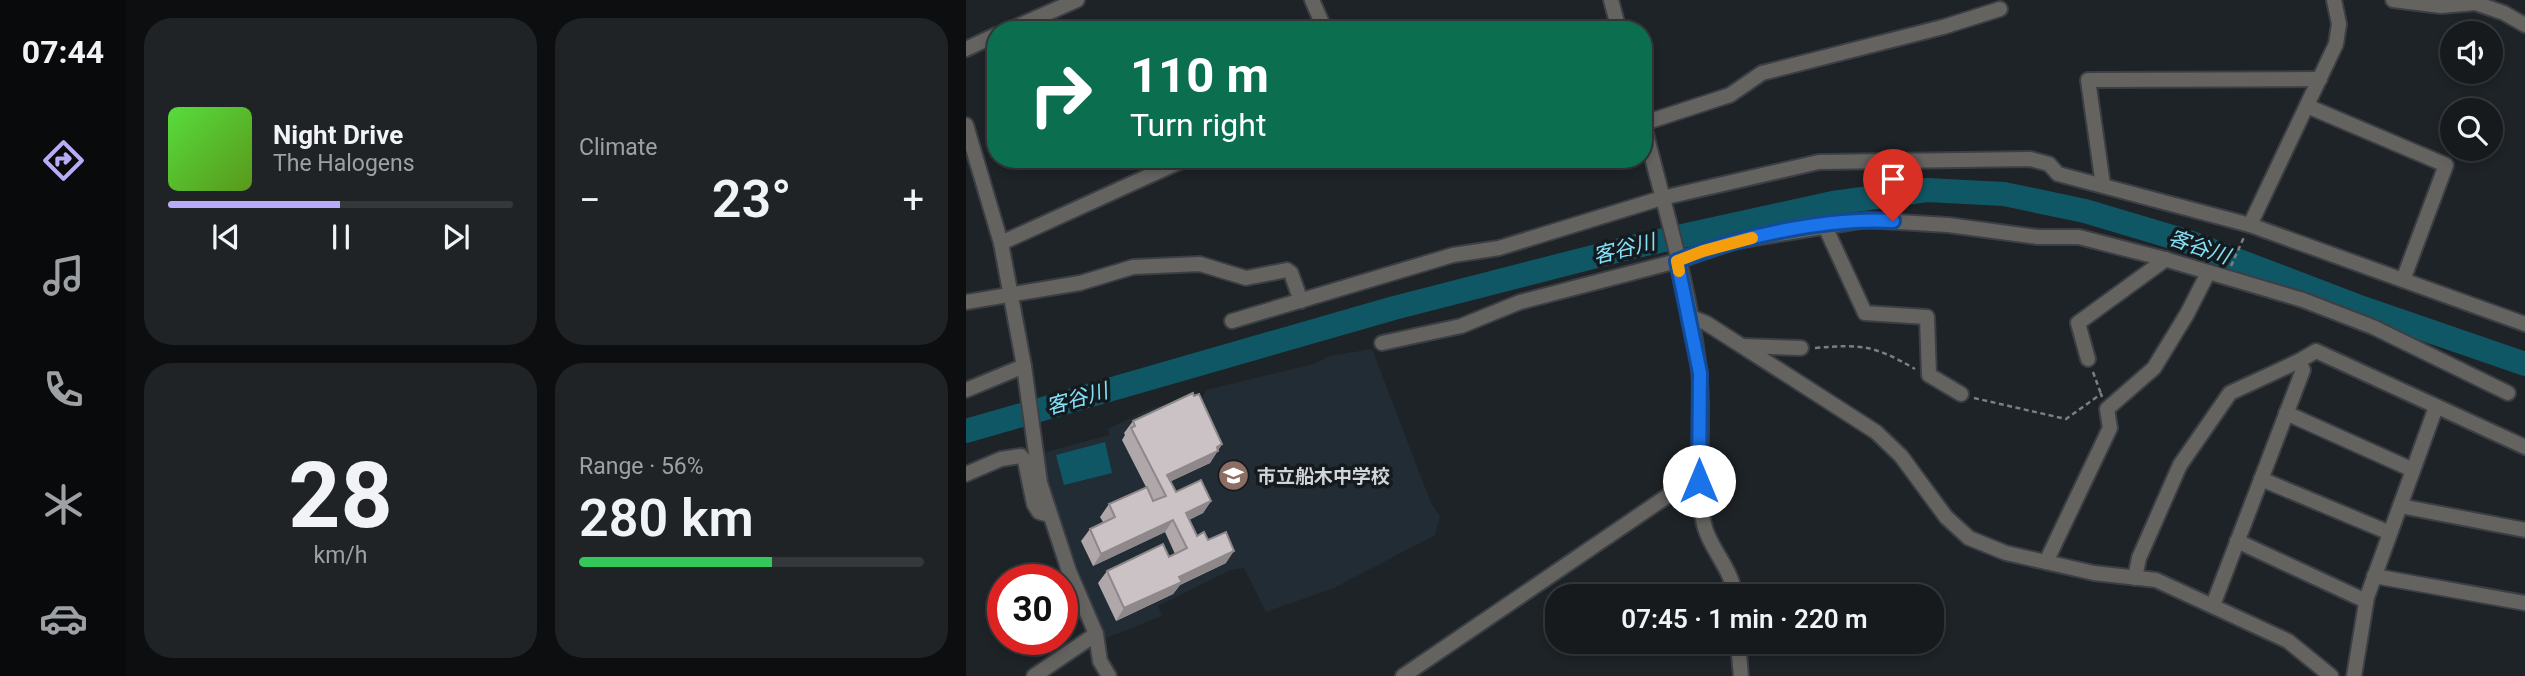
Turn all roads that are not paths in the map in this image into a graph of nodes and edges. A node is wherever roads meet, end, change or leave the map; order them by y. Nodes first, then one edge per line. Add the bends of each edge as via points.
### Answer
1 (1077, 0) edge
2 (1312, 0) edge
3 (1611, 0) edge
4 (2334, 0) edge
5 (2393, 0) edge
6 (2000, 9) dead end
7 (1029, 21) edge
8 (1321, 21) edge
9 (1617, 21) edge
10 (2525, 25) edge
11 (987, 40) edge
12 (966, 48) edge
13 (2320, 79) junction
14 (2307, 106) junction
15 (1652, 120) edge
16 (966, 125) edge
17 (1652, 160) edge
18 (1166, 168) edge
19 (2103, 185) junction
20 (1662, 201) junction
21 (1828, 225) junction
22 (2249, 228) junction
23 (1001, 243) junction
24 (1676, 258) junction
25 (2166, 259) junction
26 (2208, 273) junction
27 (2403, 279) junction
28 (1011, 294) junction
29 (1301, 301) junction
30 (966, 302) edge
31 (1690, 317) junction
32 (1232, 320) dead end
33 (2525, 324) edge
34 (1382, 343) dead end
35 (1742, 346) junction
36 (1801, 348) road end
37 (2088, 359) road end
38 (2299, 361) junction
39 (1025, 370) junction
40 (966, 390) edge
41 (2508, 393) dead end
42 (1961, 394) road end
43 (2436, 407) junction
44 (2286, 413) junction
45 (2525, 447) edge
46 (2413, 470) junction
47 (966, 474) edge
48 (2261, 479) junction
49 (1699, 481) junction
50 (2400, 506) junction
51 (1049, 515) junction
52 (2525, 530) edge
53 (2390, 533) junction
54 (2237, 541) junction
55 (2046, 562) junction
56 (2374, 576) junction
57 (2135, 578) junction
58 (1734, 584) edge
59 (2366, 601) junction
60 (2525, 603) edge
61 (2213, 605) junction
62 (1096, 634) junction
63 (1739, 654) edge
64 (1034, 676) edge
65 (1109, 676) edge
66 (1403, 676) edge
67 (1741, 676) edge
68 (2331, 676) edge
69 (2354, 676) edge

1 - 7 street
2 - 8 street
3 - 9 street
4 - 13 street via 2337,37
5 - 10 street via 2441,6 2475,3
6 - 15 street via 1762,73 1730,95
11 - 12 street
13 - 14 street
13 - 19 street via 2088,80
14 - 22 street
14 - 27 street via 2446,165
16 - 23 street
17 - 20 street
18 - 23 street
19 - 20 street via 2058,173 2049,164 2030,159 1833,161 1791,167
19 - 22 street
20 - 24 street
20 - 29 street via 1499,248 1453,255
21 - 24 street
21 - 25 street via 1866,220 2079,237
21 - 42 street via 1865,313 1927,317 1929,375
22 - 27 street
23 - 28 street
24 - 31 street
24 - 34 street via 1520,302 1461,326
25 - 26 street
25 - 37 street via 2078,323
26 - 41 street via 2303,300 2373,327
26 - 55 street via 2154,369 2108,409 2110,428
27 - 33 street
28 - 29 street via 1133,267 1200,264 1246,278 1287,270
28 - 30 street
28 - 39 street
29 - 32 street
31 - 35 street
31 - 49 street via 1700,373
35 - 36 street
35 - 55 street via 1876,432 1969,538
38 - 43 street via 2316,351
38 - 44 street via 2303,370
38 - 57 street via 2230,393 2180,465 2139,558
39 - 40 street
39 - 51 street via 1033,446
43 - 45 street
43 - 46 street
44 - 46 street
44 - 48 street
46 - 50 street
47 - 51 street via 1021,456 1034,504
48 - 53 street
48 - 54 street
49 - 58 street via 1703,523
49 - 66 street via 1688,482
50 - 52 street
50 - 53 street
51 - 62 street
53 - 56 street
54 - 59 street
54 - 61 street
55 - 57 street
56 - 59 street
56 - 60 street
57 - 61 street via 2156,580
59 - 69 street
61 - 68 street via 2288,641
62 - 64 street
62 - 65 street via 1100,661
63 - 67 street

